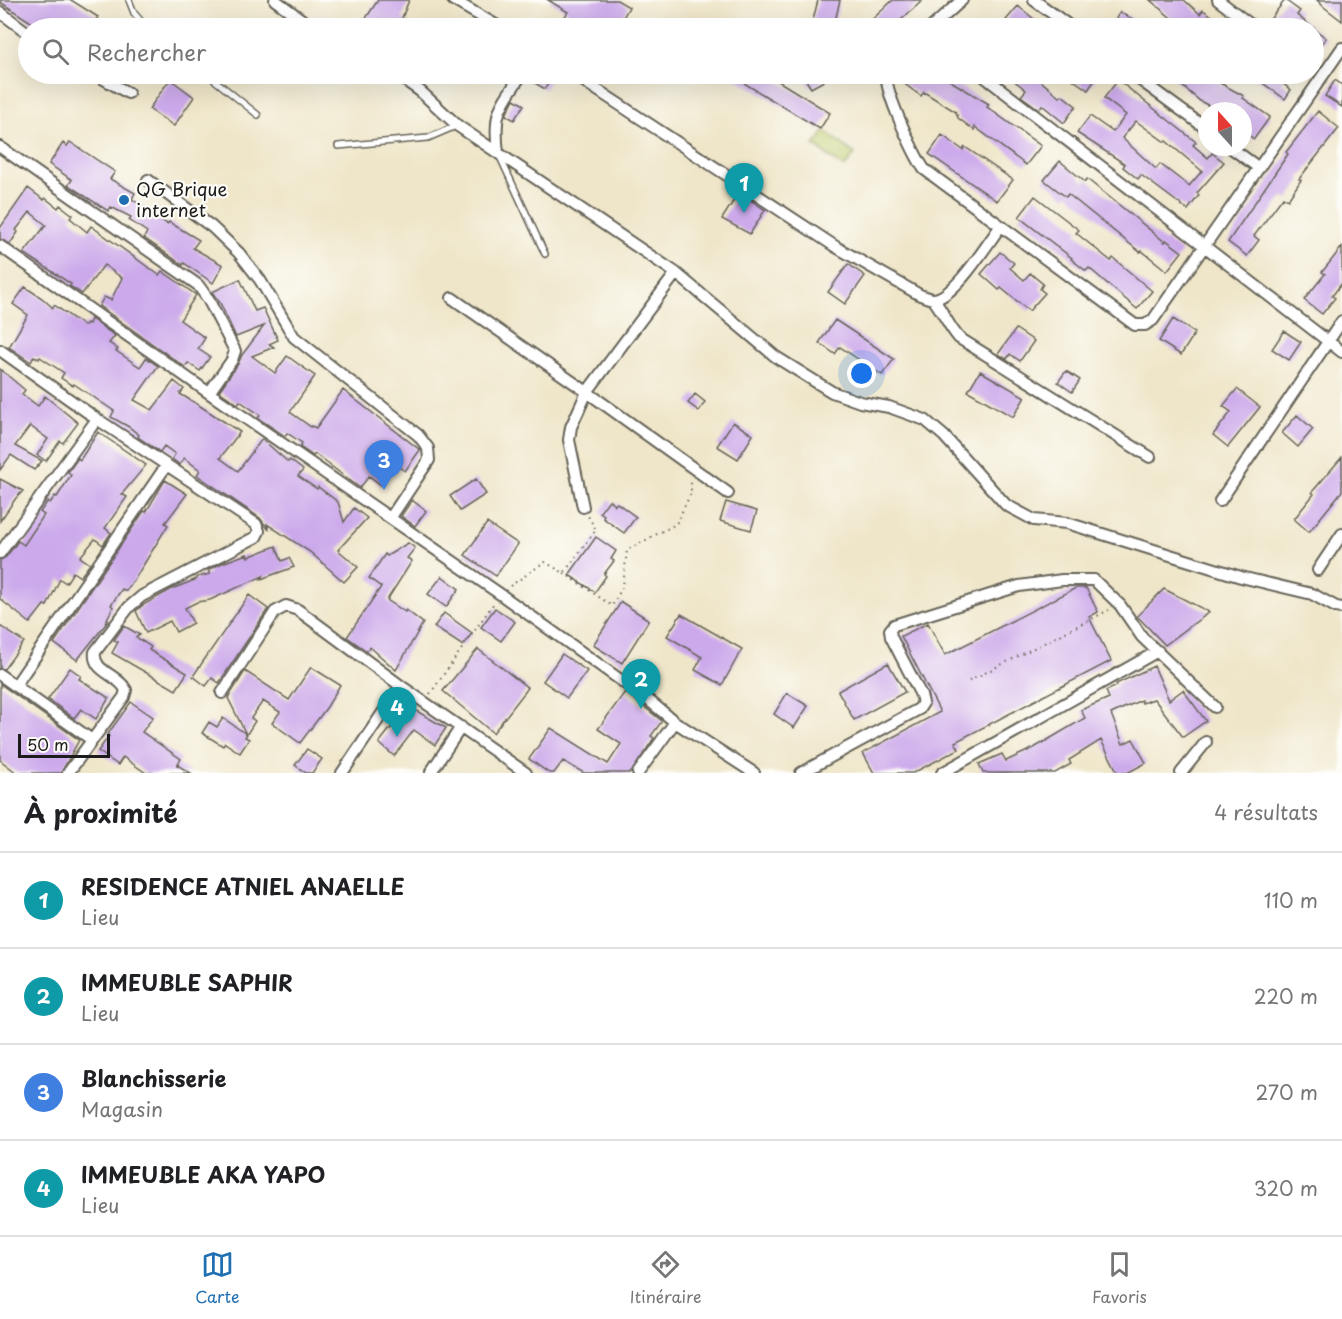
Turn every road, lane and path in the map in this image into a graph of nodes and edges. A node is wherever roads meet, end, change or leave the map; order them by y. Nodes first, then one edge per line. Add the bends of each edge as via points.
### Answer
1 (129, 0) edge
2 (275, 0) edge
3 (453, 0) edge
4 (962, 0) edge
5 (1034, 0) edge
6 (1218, 0) edge
7 (0, 12) edge
8 (138, 18) edge
9 (299, 18) edge
10 (484, 18) edge
11 (942, 18) edge
12 (1058, 18) edge
13 (1242, 18) edge
14 (18, 26) edge
15 (1342, 48) edge
16 (1324, 68) edge
17 (112, 84) edge
18 (219, 84) edge
19 (410, 84) edge
20 (515, 84) edge
21 (588, 84) edge
22 (887, 84) edge
23 (994, 84) edge
24 (1146, 84) edge
25 (1312, 84) edge
26 (128, 93) dead end
27 (258, 115) dead end
28 (1198, 122) edge
29 (458, 126) junction
30 (338, 146) dead end
31 (0, 147) edge
32 (498, 153) junction
33 (1242, 156) edge
34 (1259, 168) junction
35 (148, 180) dead end
36 (1000, 227) junction
37 (0, 246) edge
38 (1206, 246) junction
39 (545, 254) dead end
40 (676, 273) junction
41 (452, 298) dead end
42 (933, 299) junction
43 (1342, 321) edge
44 (1328, 342) junction
45 (0, 350) edge
46 (1342, 352) edge
47 (587, 392) junction
48 (208, 393) junction
49 (97, 419) junction
50 (1150, 457) dead end
51 (166, 466) junction
52 (691, 467) junction
53 (728, 493) dead end
54 (1220, 501) dead end
55 (583, 507) joint
56 (391, 517) junction
57 (1342, 534) edge
58 (0, 553) edge
59 (1318, 570) dead end
60 (564, 573) junction
61 (500, 594) junction
62 (1120, 605) junction
63 (1342, 608) edge
64 (1158, 651) junction
65 (0, 675) edge
66 (969, 681) dead end
67 (15, 686) junction
68 (401, 686) junction
69 (222, 693) dead end
70 (425, 702) junction
71 (1215, 707) dead end
72 (675, 722) junction
73 (460, 728) junction
74 (92, 740) junction
75 (1206, 742) dead end
76 (430, 772) edge
77 (68, 773) edge
78 (342, 773) edge
79 (526, 773) edge
80 (638, 773) edge
81 (754, 773) edge
82 (801, 773) edge
83 (942, 773) edge
84 (1180, 773) edge

1 - 8 lane
2 - 9 street
3 - 10 street
4 - 11 street
5 - 12 street
6 - 13 street
7 - 14 street
15 - 16 street
17 - 26 street
18 - 27 lane
19 - 29 street
20 - 32 street via 499,109
21 - 42 street via 836,247
22 - 36 street via 924,169
23 - 38 street
24 - 28 street
25 - 34 street
29 - 30 lane via 428,138
29 - 32 street
31 - 48 street via 204,291 235,351
32 - 39 lane
32 - 40 street
33 - 34 street
34 - 38 street
35 - 56 street via 212,227 238,253 260,280 294,337 418,435 428,448 429,460
36 - 38 street via 1135,325 1154,320
36 - 42 street via 957,284
37 - 48 street
38 - 44 street
40 - 47 street
40 - 63 street via 776,357 832,392 925,420 1006,505 1034,520 1067,523 1241,577 1312,594
41 - 47 street
42 - 50 street via 959,338
43 - 44 street
44 - 46 street
44 - 54 street
45 - 49 street
47 - 52 street
47 - 55 street via 569,440
48 - 56 street
49 - 51 street
49 - 58 street
51 - 67 street
51 - 74 street via 256,524 259,531 256,537 142,596 129,607 95,652 98,666 126,690
52 - 53 street
52 - 60 path via 691,493 676,524 627,550 623,586 612,606
55 - 60 path via 596,530
56 - 61 street
57 - 59 street
60 - 61 path via 545,562
61 - 70 path
61 - 72 street
62 - 64 street via 1142,637
62 - 66 path
62 - 82 street via 1094,580 1062,580 1019,586 894,625 891,637 923,703
64 - 71 street
64 - 83 street
65 - 67 street
67 - 74 street
68 - 69 street via 298,610 286,606 275,612
68 - 70 street
68 - 78 street
70 - 73 street
72 - 80 street
72 - 81 street
73 - 76 street
73 - 79 street
74 - 77 street
75 - 84 street

